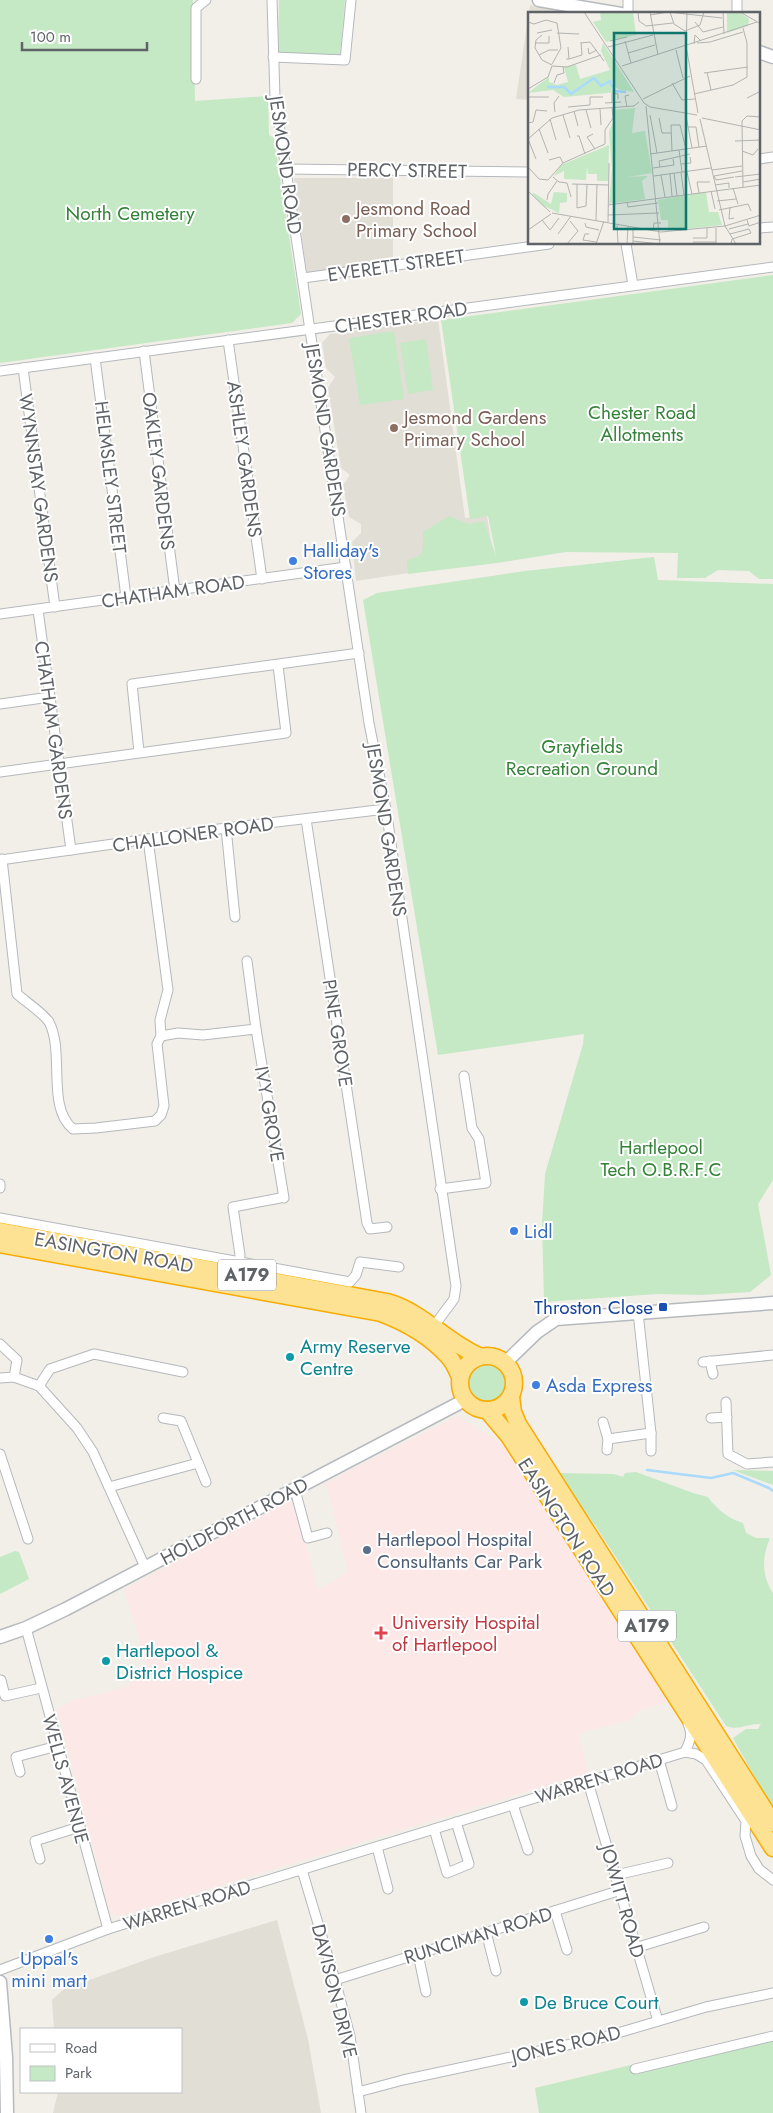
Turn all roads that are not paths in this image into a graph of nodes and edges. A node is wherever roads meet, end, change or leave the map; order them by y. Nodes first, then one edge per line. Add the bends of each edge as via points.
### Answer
1 (206, 0) edge
2 (272, 0) edge
3 (351, 0) edge
4 (539, 0) edge
5 (569, 2) edge
6 (612, 12) edge
7 (760, 52) edge
8 (773, 56) edge
9 (273, 57) junction
10 (196, 79) dead end
11 (773, 157) edge
12 (760, 159) edge
13 (286, 169) junction
14 (528, 172) edge
15 (773, 227) edge
16 (760, 228) edge
17 (542, 245) edge
18 (626, 245) edge
19 (773, 267) edge
20 (303, 278) junction
21 (633, 285) junction
22 (311, 329) junction
23 (228, 340) junction
24 (144, 351) junction
25 (95, 358) junction
26 (23, 368) junction
27 (0, 370) edge
28 (346, 567) junction
29 (262, 579) junction
30 (175, 590) junction
31 (126, 597) junction
32 (55, 607) junction
33 (38, 610) junction
34 (0, 614) edge
35 (359, 653) junction
36 (278, 666) junction
37 (50, 697) junction
38 (0, 704) edge
39 (139, 752) junction
40 (59, 765) junction
41 (0, 772) edge
42 (386, 809) junction
43 (306, 819) junction
44 (226, 828) junction
45 (148, 840) junction
46 (71, 850) junction
47 (1, 859) edge
48 (235, 917) dead end
49 (247, 961) dead end
50 (256, 1029) junction
51 (162, 1036) junction
52 (464, 1076) dead end
53 (440, 1189) junction
54 (0, 1218) edge
55 (387, 1227) dead end
56 (0, 1232) edge
57 (0, 1244) edge
58 (238, 1263) junction
59 (398, 1267) dead end
60 (258, 1284) junction
61 (343, 1293) junction
62 (773, 1302) edge
63 (638, 1312) junction
64 (434, 1326) junction
65 (0, 1344) edge
66 (773, 1355) edge
67 (479, 1356) junction
68 (506, 1362) junction
69 (183, 1372) dead end
70 (713, 1374) dead end
71 (14, 1377) junction
72 (460, 1377) junction
73 (0, 1378) edge
74 (39, 1386) junction
75 (511, 1397) junction
76 (466, 1400) junction
77 (726, 1402) dead end
78 (487, 1410) junction
79 (726, 1416) junction
80 (163, 1418) dead end
81 (711, 1418) dead end
82 (603, 1422) dead end
83 (651, 1433) junction
84 (608, 1439) junction
85 (607, 1450) dead end
86 (652, 1451) dead end
87 (0, 1454) edge
88 (773, 1462) edge
89 (198, 1463) junction
90 (206, 1482) dead end
91 (109, 1487) junction
92 (295, 1490) junction
93 (327, 1533) dead end
94 (28, 1539) dead end
95 (145, 1568) junction
96 (26, 1628) junction
97 (0, 1636) edge
98 (1, 1680) dead end
99 (41, 1688) junction
100 (680, 1702) junction
101 (57, 1746) junction
102 (685, 1752) junction
103 (659, 1760) junction
104 (20, 1772) dead end
105 (588, 1782) junction
106 (514, 1805) junction
107 (672, 1806) dead end
108 (456, 1822) junction
109 (773, 1823) edge
110 (79, 1827) junction
111 (434, 1829) junction
112 (377, 1847) junction
113 (773, 1848) edge
114 (528, 1850) dead end
115 (40, 1860) dead end
116 (668, 1863) dead end
117 (302, 1870) junction
118 (616, 1875) junction
119 (773, 1880) edge
120 (388, 1889) dead end
121 (620, 1890) junction
122 (555, 1911) junction
123 (704, 1926) dead end
124 (108, 1930) junction
125 (486, 1932) junction
126 (635, 1948) junction
127 (568, 1950) dead end
128 (418, 1954) junction
129 (0, 1970) edge
130 (496, 1972) dead end
131 (335, 1980) junction
132 (0, 1982) edge
133 (426, 1992) dead end
134 (773, 1993) edge
135 (658, 2021) junction
136 (773, 2036) edge
137 (635, 2069) dead end
138 (358, 2092) junction
139 (7, 2113) edge
140 (361, 2113) edge

1 - 10 street via 196,8
2 - 9 street, JESMOND ROAD
3 - 9 street via 346,60
4 - 5 street
5 - 6 street
7 - 8 street
9 - 13 street, JESMOND ROAD via 275,97
11 - 12 street
13 - 14 street, PERCY STREET
13 - 20 street, JESMOND ROAD
15 - 16 street
17 - 20 street, EVERETT STREET
18 - 21 street
19 - 21 street, CHESTER ROAD
20 - 22 street, JESMOND ROAD
21 - 22 street, CHESTER ROAD
22 - 23 street, CHESTER ROAD
22 - 28 street, JESMOND GARDENS
23 - 24 street, CHESTER ROAD
23 - 29 street, ASHLEY GARDENS
24 - 25 street, CHESTER ROAD
24 - 30 street, OAKLEY GARDENS
25 - 26 street, CHESTER ROAD
25 - 31 street, HELMSLEY STREET
26 - 27 street, CHESTER ROAD
26 - 32 street, WYNNSTAY GARDENS
28 - 29 street, CHATHAM ROAD
28 - 35 street, JESMOND GARDENS
29 - 30 street, CHATHAM ROAD
30 - 31 street, CHATHAM ROAD
31 - 32 street, CHATHAM ROAD
32 - 33 street, CHATHAM ROAD
33 - 34 street, CHATHAM ROAD
33 - 37 street, CHATHAM GARDENS
35 - 36 street
35 - 42 street, JESMOND GARDENS
36 - 39 street via 132,684
36 - 39 street via 286,733
37 - 38 street
37 - 40 street, CHATHAM GARDENS
39 - 40 street
40 - 41 street
40 - 46 street, CHATHAM GARDENS
42 - 43 street, CHALLONER ROAD
42 - 53 street, JESMOND GARDENS
43 - 44 street, CHALLONER ROAD
43 - 55 street, PINE GROVE via 367,1223 370,1229
44 - 45 street, CHALLONER ROAD
44 - 48 street
45 - 46 street, CHALLONER ROAD
45 - 51 street via 168,990 160,1020
46 - 47 street, CHALLONER ROAD
47 - 51 street via 17,994 48,1022 55,1046 57,1083 65,1123 72,1129 96,1128 155,1121 162,1115 164,1106 157,1044
49 - 50 street, IVY GROVE
50 - 51 street
50 - 58 street, IVY GROVE via 282,1198 229,1208 240,1255
52 - 53 street via 472,1128 480,1139 486,1183
53 - 64 street, JESMOND GARDENS via 456,1286 454,1299
54 - 58 street, EASINGTON ROAD
56 - 60 highway, EASINGTON ROAD / A179
57 - 60 highway, EASINGTON ROAD / A179
58 - 61 street, EASINGTON ROAD
59 - 61 street via 360,1262 356,1275
60 - 61 highway, EASINGTON ROAD / A179
61 - 64 highway, EASINGTON ROAD / A179 via 399,1305
61 - 72 highway, EASINGTON ROAD / A179 via 420,1333 450,1357
62 - 63 street
63 - 68 street via 556,1319 537,1332
63 - 83 street
64 - 67 highway, EASINGTON ROAD / A179 via 462,1349
65 - 71 street via 17,1360
66 - 70 street via 707,1362
67 - 68 highway, EASINGTON ROAD via 498,1357
67 - 72 highway via 470,1361
68 - 75 highway, EASINGTON ROAD via 514,1375
69 - 74 street via 94,1354 50,1369
71 - 73 street
71 - 74 street
72 - 76 highway, EASINGTON ROAD via 461,1393
74 - 91 street via 77,1428 93,1452
75 - 78 highway via 496,1409
75 - 109 highway, EASINGTON ROAD / A179 via 518,1424
76 - 78 highway, EASINGTON ROAD via 472,1406
76 - 92 street, HOLDFORTH ROAD
77 - 79 street
78 - 100 highway, EASINGTON ROAD / A179 via 509,1436
79 - 81 street
79 - 88 street via 728,1454 747,1464
80 - 89 street via 182,1421
82 - 84 street
83 - 84 street
83 - 86 street
84 - 85 street
87 - 94 street
89 - 90 street
89 - 91 street
91 - 95 street
92 - 93 street via 308,1538
92 - 95 street, HOLDFORTH ROAD
95 - 96 street, HOLDFORTH ROAD
96 - 97 street, HOLDFORTH ROAD
96 - 99 street, WELLS AVENUE
98 - 99 street via 5,1696
99 - 101 street, WELLS AVENUE
100 - 102 street via 691,1730 691,1740
100 - 113 highway, EASINGTON ROAD / A179
101 - 104 street via 16,1757
101 - 110 street, WELLS AVENUE
102 - 103 street, WARREN ROAD
102 - 119 street via 706,1760 746,1820 745,1836 751,1856 759,1869
103 - 105 street, WARREN ROAD
103 - 107 street
105 - 106 street, WARREN ROAD
105 - 118 street, JOWITT ROAD
106 - 108 street, WARREN ROAD
106 - 114 street, WARREN ROAD
108 - 111 street, WARREN ROAD
108 - 111 street via 469,1864 448,1873
110 - 115 street via 36,1841
110 - 124 street, WELLS AVENUE
111 - 112 street, WARREN ROAD
112 - 117 street, WARREN ROAD
112 - 120 street
116 - 118 street
117 - 124 street, WARREN ROAD
117 - 131 street, DAVISON DRIVE
118 - 121 street, JOWITT ROAD
121 - 122 street, RUNCIMAN ROAD
121 - 126 street, JOWITT ROAD
122 - 125 street, RUNCIMAN ROAD
122 - 127 street
123 - 126 street
124 - 129 street, WARREN ROAD
125 - 128 street, RUNCIMAN ROAD
125 - 130 street
126 - 135 street, JOWITT ROAD
128 - 131 street, RUNCIMAN ROAD
128 - 133 street
131 - 138 street, DAVISON DRIVE via 350,2036
132 - 139 street
134 - 135 street, JONES ROAD
135 - 138 street, JONES ROAD via 604,2037
136 - 137 street
138 - 140 street, DAVISON DRIVE

